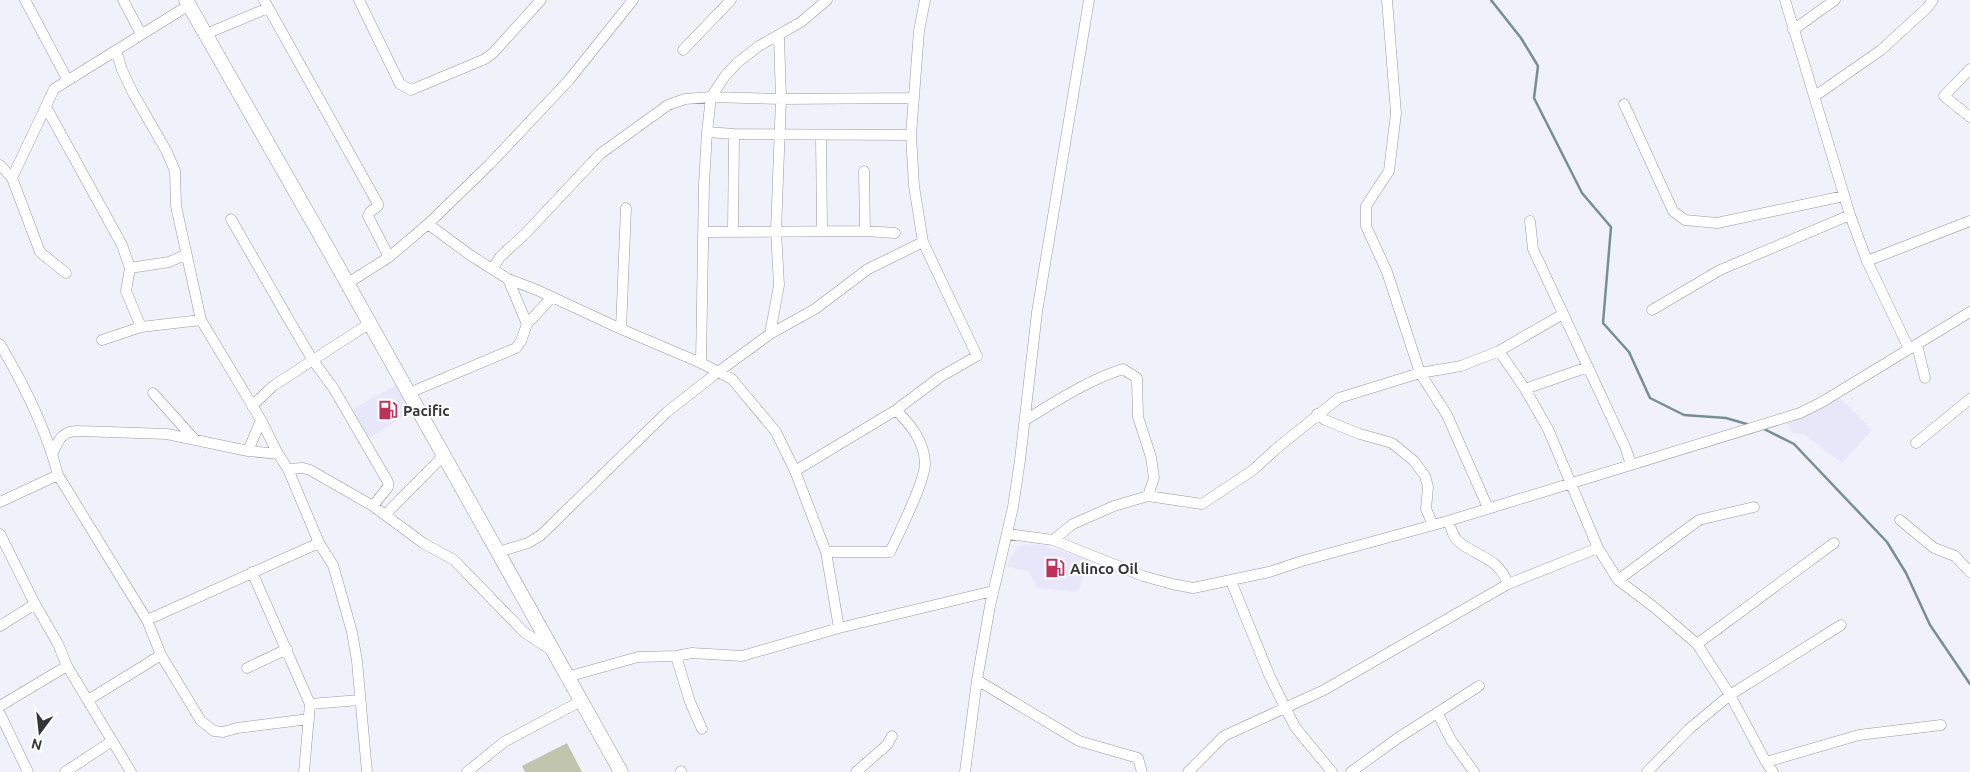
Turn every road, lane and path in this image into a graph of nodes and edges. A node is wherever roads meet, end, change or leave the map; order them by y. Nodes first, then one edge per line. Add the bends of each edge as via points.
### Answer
1 (25, 0) edge
2 (123, 0) edge
3 (359, 0) edge
4 (541, 0) edge
5 (633, 0) edge
6 (732, 0) edge
7 (925, 0) edge
8 (1078, 0) edge
9 (1387, 0) edge
10 (1785, 0) edge
11 (1835, 0) edge
12 (1933, 0) edge
13 (1089, 1) edge
14 (188, 2) edge
15 (821, 2) edge
16 (266, 4) edge
17 (1793, 30) junction
18 (141, 34) junction
19 (206, 34) junction
20 (779, 36) junction
21 (116, 50) junction
22 (683, 50) dead end
23 (1970, 69) edge
24 (67, 79) junction
25 (1815, 96) junction
26 (711, 97) junction
27 (914, 98) junction
28 (781, 99) junction
29 (1624, 104) dead end
30 (46, 107) junction
31 (1970, 117) edge
32 (707, 132) junction
33 (734, 134) junction
34 (780, 134) junction
35 (821, 135) junction
36 (911, 135) junction
37 (0, 165) edge
38 (864, 171) dead end
39 (12, 178) junction
40 (1844, 196) junction
41 (626, 208) dead end
42 (1850, 215) junction
43 (230, 219) dead end
44 (1530, 220) dead end
45 (1970, 221) edge
46 (428, 224) junction
47 (865, 230) junction
48 (776, 231) junction
49 (822, 231) junction
50 (704, 232) junction
51 (733, 232) junction
52 (895, 233) dead end
53 (923, 242) junction
54 (185, 255) junction
55 (389, 257) junction
56 (1867, 262) junction
57 (130, 268) junction
58 (493, 268) junction
59 (66, 273) dead end
60 (508, 279) junction
61 (348, 284) junction
62 (552, 297) junction
63 (1652, 310) dead end
64 (1970, 312) edge
65 (1563, 314) junction
66 (201, 320) junction
67 (370, 323) junction
68 (527, 324) junction
69 (141, 327) junction
70 (621, 329) junction
71 (770, 334) junction
72 (102, 340) dead end
73 (0, 344) edge
74 (1913, 347) junction
75 (1498, 351) junction
76 (312, 359) junction
77 (702, 363) junction
78 (1588, 367) junction
79 (718, 372) junction
80 (1420, 374) junction
81 (1925, 378) dead end
82 (1525, 389) junction
83 (153, 393) dead end
84 (409, 393) junction
85 (1970, 399) edge
86 (252, 406) junction
87 (896, 410) junction
88 (1317, 414) junction
89 (261, 420) junction
90 (1025, 420) junction
91 (195, 440) junction
92 (1916, 442) dead end
93 (248, 450) junction
94 (53, 453) junction
95 (278, 454) junction
96 (444, 455) junction
97 (1631, 465) junction
98 (288, 469) junction
99 (795, 471) junction
100 (58, 475) junction
101 (1571, 484) junction
102 (1148, 496) junction
103 (0, 502) edge
104 (373, 506) junction
105 (1754, 507) dead end
106 (1488, 508) junction
107 (386, 514) junction
108 (1900, 520) dead end
109 (1448, 521) junction
110 (1433, 525) junction
111 (0, 534) edge
112 (1008, 534) junction
113 (1053, 540) junction
114 (319, 543) junction
115 (1834, 543) dead end
116 (1598, 548) junction
117 (498, 552) junction
118 (826, 552) junction
119 (252, 572) junction
120 (1970, 572) edge
121 (1618, 580) junction
122 (1230, 581) junction
123 (1508, 584) junction
124 (993, 591) junction
125 (35, 604) junction
126 (147, 620) junction
127 (1841, 625) dead end
128 (0, 626) edge
129 (839, 628) junction
130 (1697, 644) junction
131 (287, 650) junction
132 (551, 650) junction
133 (161, 655) junction
134 (676, 656) junction
135 (67, 666) junction
136 (247, 668) dead end
137 (567, 677) junction
138 (977, 680) junction
139 (1479, 686) dead end
140 (1730, 695) junction
141 (88, 700) junction
142 (360, 700) junction
143 (580, 701) junction
144 (310, 704) junction
145 (0, 706) edge
146 (1286, 708) junction
147 (0, 714) edge
148 (1438, 714) junction
149 (309, 719) junction
150 (1941, 725) dead end
151 (702, 730) dead end
152 (892, 736) dead end
153 (112, 741) junction
154 (1766, 762) junction
155 (79, 768) edge
156 (28, 772) edge
157 (65, 772) edge
158 (131, 772) edge
159 (304, 772) edge
160 (367, 772) edge
161 (468, 772) edge
162 (621, 772) edge
163 (856, 772) edge
164 (965, 772) edge
165 (1142, 772) edge
166 (1190, 772) edge
167 (1332, 772) edge
168 (1351, 772) edge
169 (1474, 772) edge
170 (1647, 772) edge
171 (1773, 772) edge

1 - 24 street
2 - 18 street
3 - 4 street via 400,84 410,90 485,59
5 - 46 street via 568,80 490,164
6 - 22 street
7 - 27 street via 919,31
8 - 13 street
9 - 80 street via 1396,113 1389,171 1366,206 1366,226 1387,272
10 - 17 street
11 - 17 street
12 - 25 street via 1881,50
13 - 90 street via 1037,312
14 - 18 street
14 - 19 main road
15 - 20 street via 801,22
16 - 19 street
16 - 55 street via 378,204 368,216
17 - 25 street
18 - 21 street
19 - 61 main road
20 - 26 street via 738,62
20 - 28 street
21 - 24 street
21 - 54 street via 133,93 175,171 176,206
23 - 31 street via 1944,96
24 - 30 street via 51,92
25 - 40 street
26 - 28 street
26 - 32 street
26 - 58 street via 685,99 668,105 600,154 505,251
27 - 28 street
27 - 36 street
28 - 34 street
29 - 40 street via 1673,211 1685,220 1717,223
30 - 39 street
30 - 57 street via 122,245
32 - 33 street
32 - 50 street
33 - 34 street
33 - 51 street
34 - 35 street
34 - 48 street
35 - 36 street
35 - 49 street
36 - 53 street via 914,186
37 - 39 street
38 - 47 street
39 - 59 street via 40,252
40 - 42 street
41 - 70 street
42 - 56 street
42 - 63 street via 1720,270
43 - 76 street
44 - 65 street via 1533,249
45 - 56 street
46 - 55 street
46 - 58 street
47 - 49 street
47 - 52 street
48 - 49 street
48 - 51 street
48 - 71 street via 779,285
50 - 51 street
50 - 77 street
53 - 71 street via 868,268 815,309
53 - 87 street via 978,356 940,377
54 - 57 street via 169,262
54 - 66 street
55 - 61 street
56 - 74 street
57 - 69 street via 126,291
58 - 60 street
60 - 62 street
60 - 68 street
61 - 67 main road
62 - 68 street
62 - 70 street
64 - 74 street
65 - 75 street
65 - 78 street
66 - 69 street
66 - 86 street
67 - 76 street
67 - 84 main road
68 - 84 street via 516,348
69 - 72 street
70 - 77 street
71 - 79 street
73 - 94 street via 21,380
74 - 81 street
74 - 97 street via 1800,413
75 - 80 street via 1461,366
75 - 82 street
76 - 86 street via 273,386
76 - 104 street via 334,389 388,482 388,487
77 - 79 street
78 - 82 street
78 - 97 street
79 - 99 street via 732,379 776,432
79 - 117 street via 667,412 542,535
80 - 88 street via 1339,398
80 - 106 street via 1447,415
82 - 101 street via 1548,429
83 - 91 street
84 - 96 main road
85 - 92 street
86 - 89 street
87 - 99 street
87 - 118 street via 910,423 920,441 925,464 890,552
88 - 102 street via 1253,470 1202,504
88 - 110 street via 1360,434 1392,443 1414,462 1426,476 1426,509
89 - 93 street
89 - 95 street
90 - 102 street via 1107,374 1123,370 1137,378 1138,418 1151,457 1154,478
90 - 112 street
91 - 93 street
91 - 94 street via 167,434 74,430 60,438
93 - 95 street
94 - 100 street
95 - 98 street
96 - 107 street
96 - 117 main road
97 - 101 street
98 - 104 street via 310,470
98 - 114 street
99 - 118 street
100 - 103 street
100 - 126 street
101 - 106 street
101 - 116 street
102 - 113 street via 1114,506 1073,524
104 - 107 street
105 - 121 street via 1699,520
106 - 109 street
107 - 132 street via 423,543 454,560 524,632
108 - 120 street via 1934,548 1954,556
109 - 110 street
109 - 123 street via 1457,541 1503,571
110 - 122 street
111 - 125 street
112 - 113 street
112 - 124 street
113 - 122 street via 1143,576 1172,584 1193,588
114 - 119 street
114 - 142 street via 333,566 352,632
115 - 130 street
116 - 121 street
116 - 123 street
117 - 132 main road
118 - 129 street
119 - 126 street
119 - 131 street
121 - 130 street
122 - 146 street
123 - 146 street
124 - 129 street
124 - 138 street
125 - 128 street
125 - 135 street
126 - 133 street
127 - 140 street
129 - 134 street via 742,656 692,653
130 - 140 street
131 - 136 street
131 - 144 street
132 - 137 main road
133 - 141 street
133 - 149 street via 201,721 214,731
134 - 137 street via 638,657
134 - 151 street
135 - 141 street
135 - 145 street
137 - 143 main road
138 - 164 street
138 - 165 street via 1079,741 1138,758
139 - 148 street
140 - 154 street
140 - 170 street
141 - 153 street
142 - 144 street
142 - 160 street
143 - 161 street via 504,742
143 - 162 main road
144 - 149 street
146 - 166 street via 1224,736
146 - 167 street via 1295,727
147 - 156 street
148 - 168 street
148 - 169 street via 1450,740
149 - 159 street
150 - 154 street via 1859,735
152 - 163 street via 887,745
153 - 155 street
153 - 158 street
154 - 171 street
155 - 157 street

